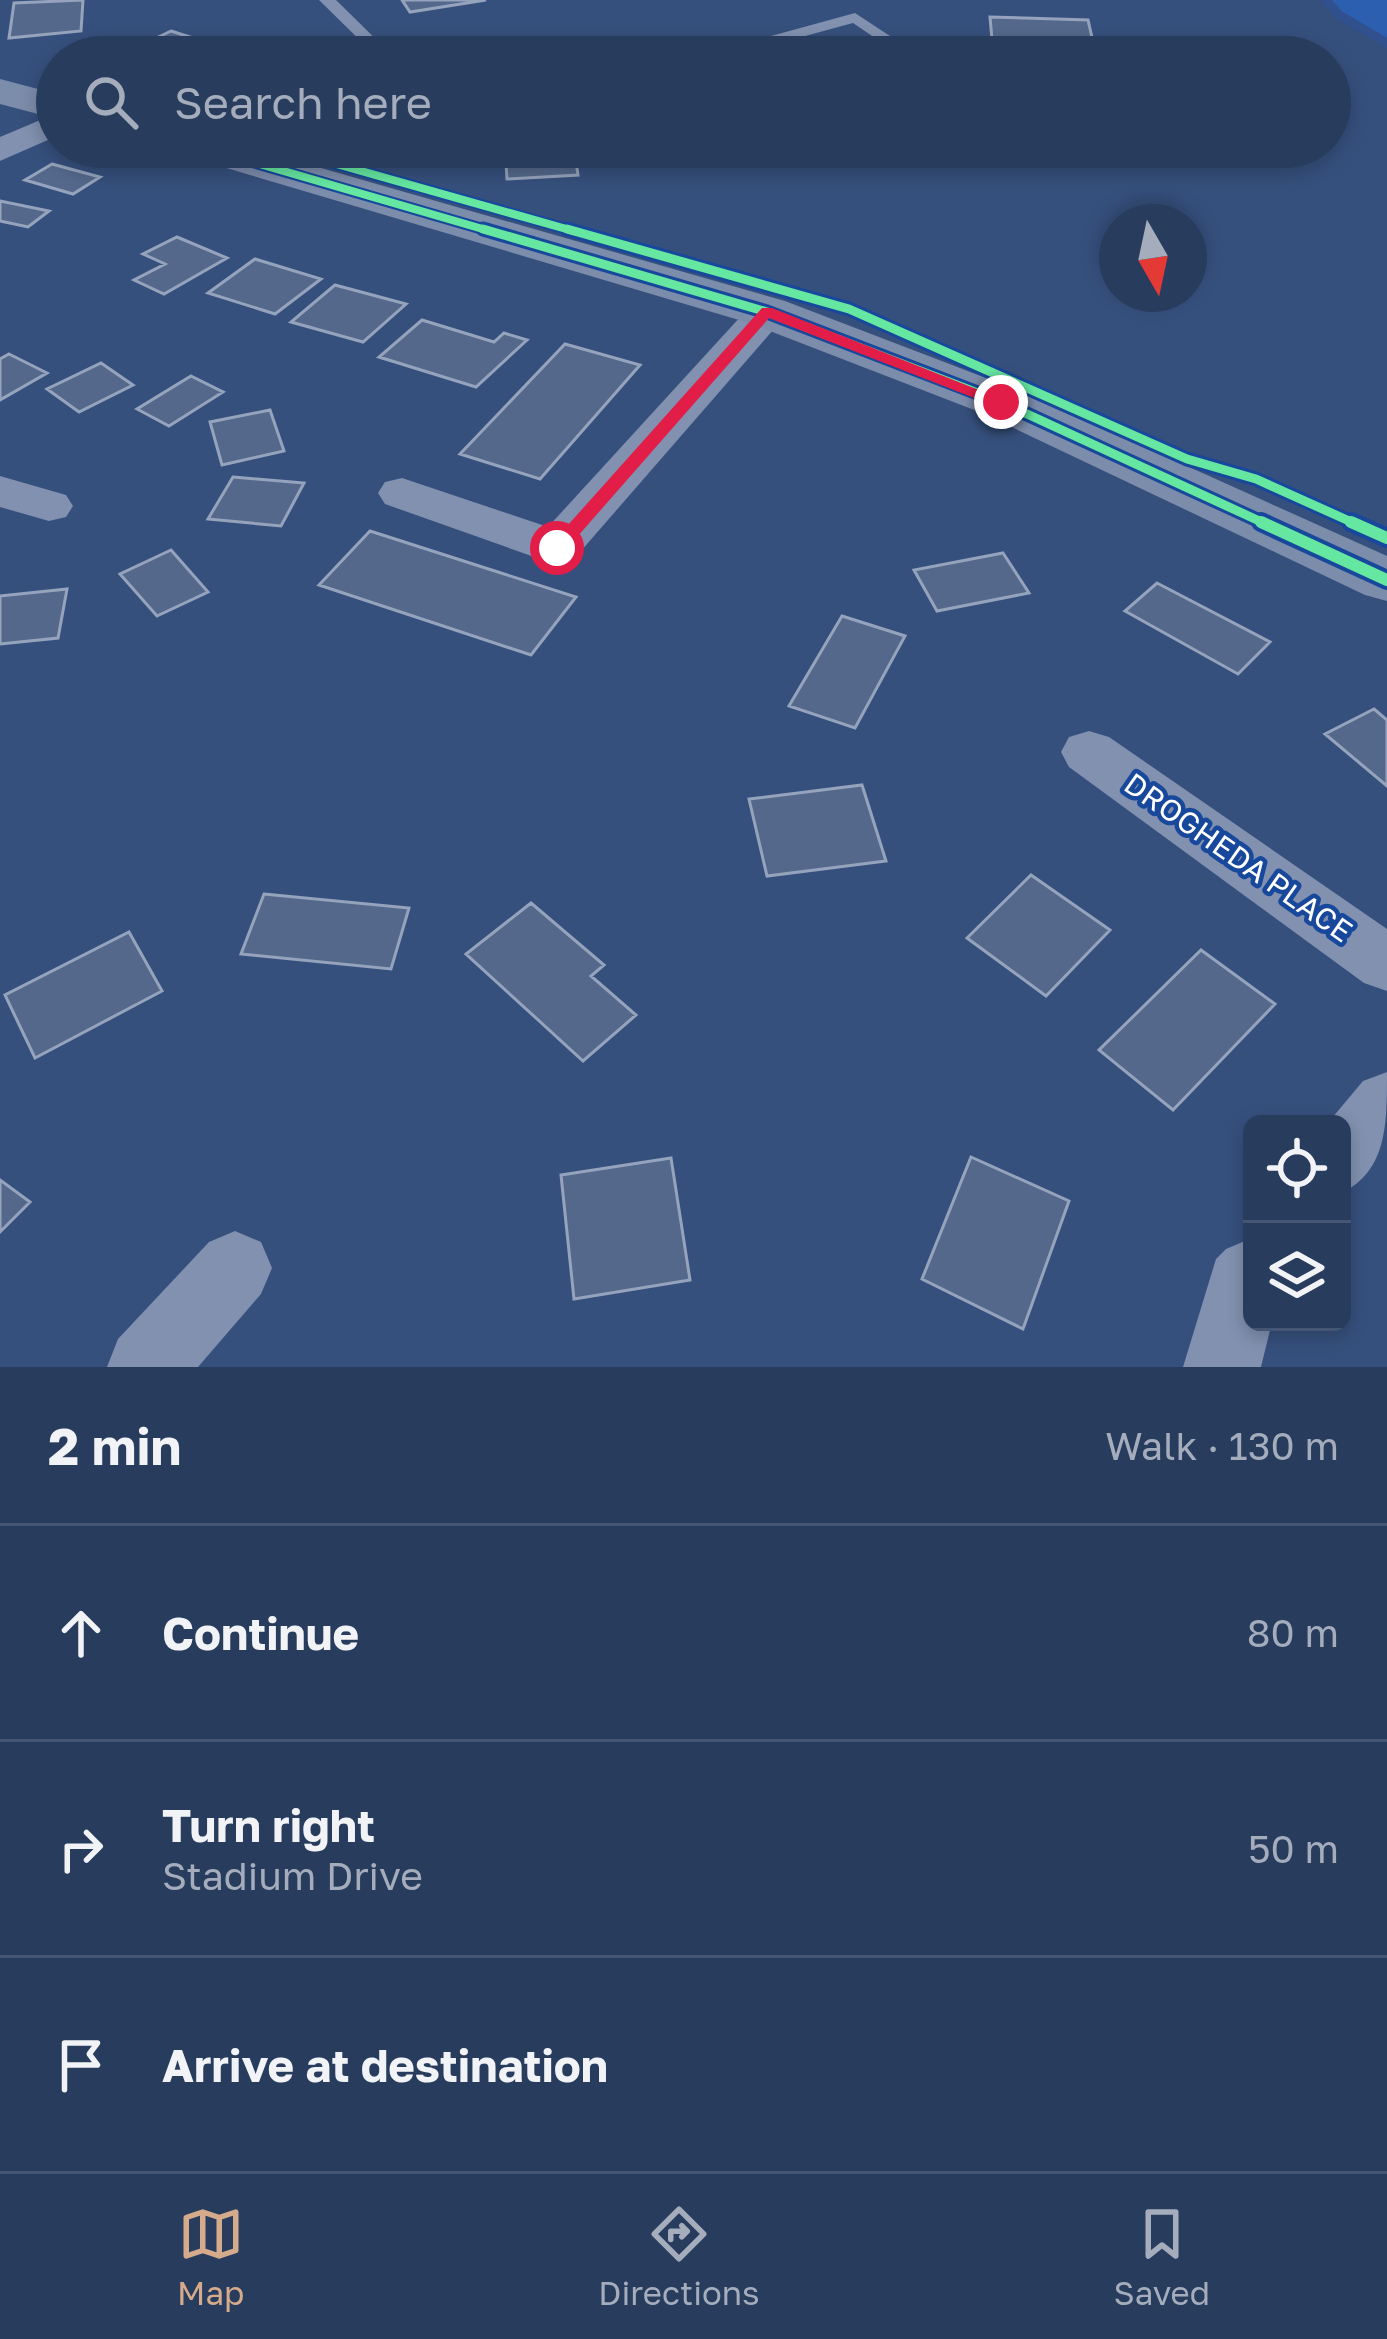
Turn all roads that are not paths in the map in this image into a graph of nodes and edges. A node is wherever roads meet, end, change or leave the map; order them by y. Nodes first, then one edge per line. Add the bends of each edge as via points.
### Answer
1 (327, 0) edge
2 (364, 36) edge
3 (788, 36) edge
4 (882, 36) edge
5 (0, 91) edge
6 (36, 101) edge
7 (36, 132) edge
8 (0, 150) edge
9 (340, 168) edge
10 (767, 311) junction
11 (0, 490) edge
12 (402, 493) dead end
13 (49, 506) dead end
14 (1387, 580) edge
15 (1089, 752) dead end
16 (1387, 964) edge
17 (1387, 1103) edge
18 (1351, 1149) edge
19 (235, 1268) dead end
20 (1243, 1290) edge
21 (146, 1367) edge
22 (1222, 1367) edge

1 - 2 lane
3 - 4 lane via 855,18
5 - 6 street
7 - 8 street
9 - 10 street
10 - 12 street via 557,548
10 - 14 street via 1001,402
11 - 13 street
15 - 16 street, DROGHEDA PLACE
17 - 18 street
19 - 21 street
20 - 22 street

